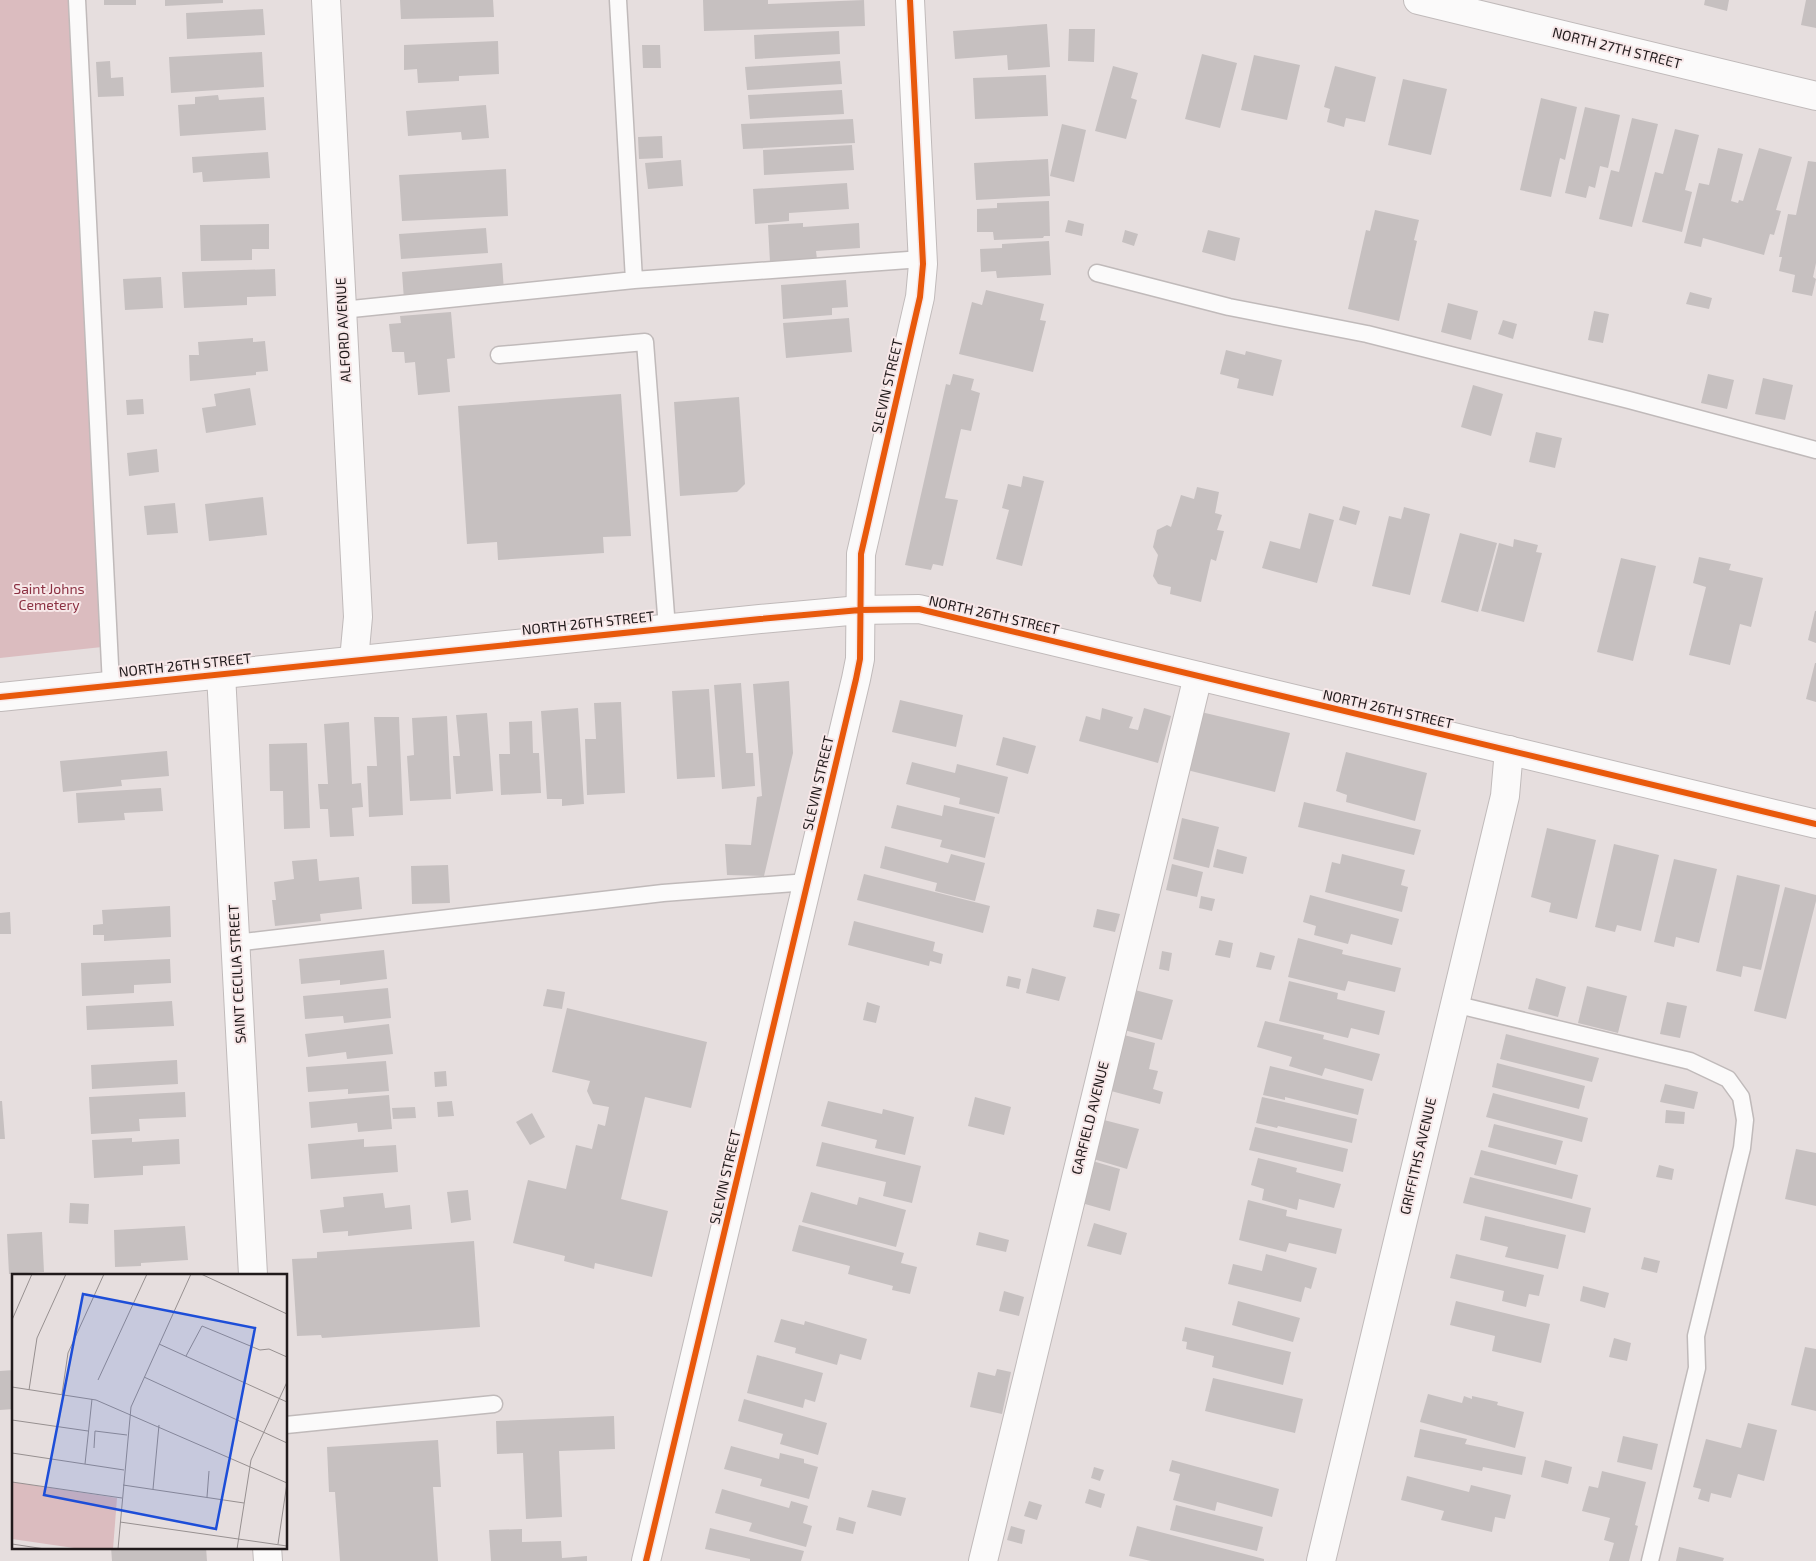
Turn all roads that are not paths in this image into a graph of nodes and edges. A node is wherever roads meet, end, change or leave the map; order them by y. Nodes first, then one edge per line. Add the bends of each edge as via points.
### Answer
1 (77, 0) edge
2 (326, 0) edge
3 (618, 0) edge
4 (910, 0) edge
5 (1418, 0) edge
6 (1816, 96) edge
7 (922, 259) junction
8 (1097, 273) dead end
9 (634, 280) junction
10 (342, 310) junction
11 (499, 355) dead end
12 (1816, 450) edge
13 (860, 610) junction
14 (667, 628) junction
15 (354, 660) junction
16 (221, 674) junction
17 (1198, 676) junction
18 (111, 686) junction
19 (0, 697) edge
20 (1509, 750) junction
21 (1816, 824) edge
22 (808, 882) junction
23 (235, 943) junction
24 (1454, 1004) junction
25 (253, 1274) edge
26 (494, 1404) dead end
27 (288, 1425) edge
28 (267, 1548) edge
29 (268, 1561) edge
30 (646, 1561) edge
31 (983, 1561) edge
32 (1321, 1561) edge
33 (1650, 1561) edge

1 - 18 lane
2 - 10 street, ALFORD AVENUE
3 - 9 lane
4 - 7 street, SLEVIN STREET
5 - 6 street, NORTH 27TH STREET
7 - 9 lane
7 - 13 street, SLEVIN STREET via 920,297 861,554
8 - 12 lane via 1229,307 1367,334
9 - 10 lane
10 - 15 street, ALFORD AVENUE via 358,617
11 - 14 lane via 645,342
13 - 14 street, NORTH 26TH STREET
13 - 17 street, NORTH 26TH STREET via 919,609
13 - 22 street, SLEVIN STREET via 860,659
14 - 15 street, NORTH 26TH STREET
15 - 16 street, NORTH 26TH STREET
16 - 18 street, NORTH 26TH STREET
16 - 23 street, SAINT CECILIA STREET
17 - 20 street, NORTH 26TH STREET
17 - 31 street, GARFIELD AVENUE
18 - 19 street, NORTH 26TH STREET
20 - 21 street, NORTH 26TH STREET
20 - 24 street, GRIFFITHS AVENUE via 1505,796
22 - 23 lane via 663,893
22 - 30 street, SLEVIN STREET
23 - 25 street, SAINT CECILIA STREET
24 - 32 street, GRIFFITHS AVENUE
24 - 33 lane via 1690,1060 1728,1079 1741,1097 1745,1120 1742,1148 1696,1336 1697,1368
26 - 27 lane
28 - 29 street

